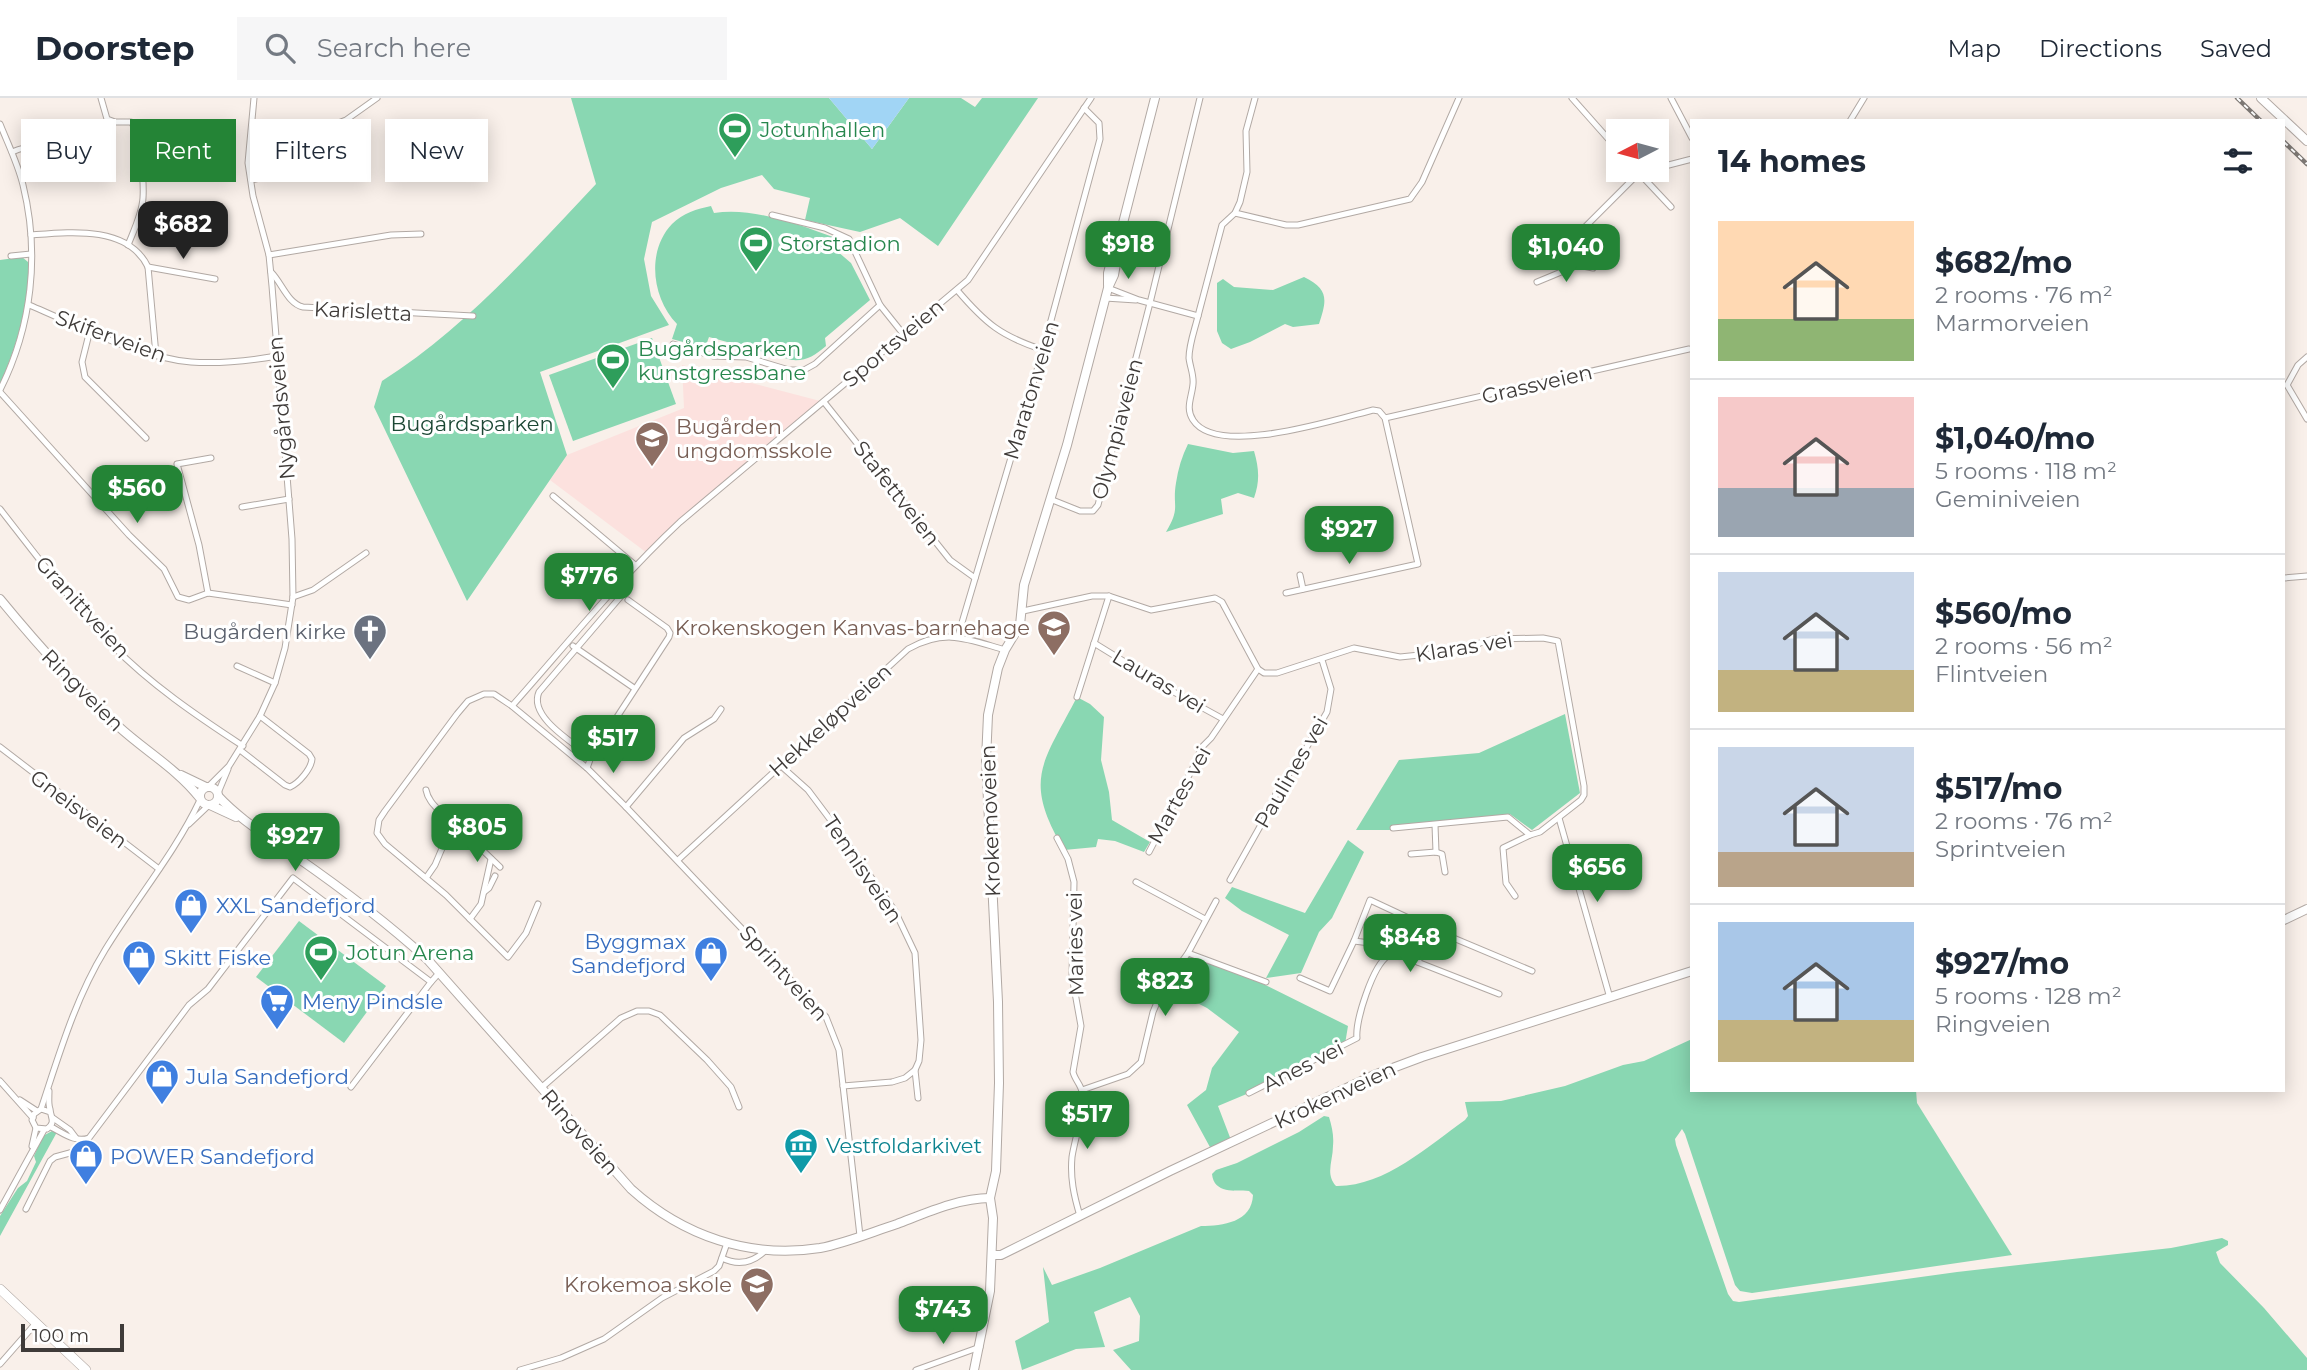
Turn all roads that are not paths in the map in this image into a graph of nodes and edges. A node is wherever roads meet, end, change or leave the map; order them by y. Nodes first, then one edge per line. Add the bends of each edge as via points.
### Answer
1 (101, 98) edge
2 (254, 98) edge
3 (377, 98) edge
4 (1091, 98) edge
5 (1155, 98) edge
6 (1200, 98) edge
7 (1255, 98) edge
8 (1459, 98) edge
9 (1572, 98) edge
10 (1671, 98) edge
11 (1864, 98) edge
12 (2261, 98) edge
13 (1084, 107) junction
14 (252, 119) edge
15 (347, 119) edge
16 (1851, 119) edge
17 (2283, 119) edge
18 (2285, 120) edge
19 (0, 124) edge
20 (1690, 134) edge
21 (1606, 136) edge
22 (250, 141) edge
23 (2307, 141) edge
24 (21, 149) edge
25 (12, 152) junction
26 (1690, 160) edge
27 (1670, 165) edge
28 (250, 174) edge
29 (251, 182) edge
30 (1627, 182) edge
31 (1647, 182) edge
32 (1671, 207) dead end
33 (1235, 213) junction
34 (772, 215) dead end
35 (421, 234) dead end
36 (31, 235) junction
37 (128, 245) junction
38 (31, 254) junction
39 (269, 255) junction
40 (11, 256) dead end
41 (1578, 265) junction
42 (148, 267) junction
43 (1593, 268) dead end
44 (271, 272) junction
45 (215, 279) dead end
46 (1537, 282) dead end
47 (1108, 288) junction
48 (957, 290) junction
49 (1105, 298) junction
50 (1139, 300) junction
51 (1150, 303) junction
52 (29, 305) junction
53 (880, 305) junction
54 (473, 316) dead end
55 (1198, 316) junction
56 (90, 330) junction
57 (904, 335) junction
58 (673, 344) dead end
59 (1689, 349) dead end
60 (1043, 350) junction
61 (156, 355) junction
62 (277, 356) junction
63 (2307, 357) edge
64 (0, 391) edge
65 (824, 401) junction
66 (1385, 418) junction
67 (2307, 419) edge
68 (146, 438) dead end
69 (211, 458) dead end
70 (553, 496) dead end
71 (289, 499) junction
72 (1050, 499) junction
73 (242, 507) dead end
74 (0, 509) edge
75 (366, 553) dead end
76 (635, 565) junction
77 (1300, 575) dead end
78 (2307, 576) edge
79 (975, 578) junction
80 (2285, 578) edge
81 (1303, 589) junction
82 (208, 593) junction
83 (1286, 593) dead end
84 (622, 595) dead end
85 (1109, 596) junction
86 (293, 597) junction
87 (0, 599) edge
88 (628, 600) dead end
89 (292, 605) junction
90 (1023, 611) junction
91 (958, 636) junction
92 (568, 642) junction
93 (1094, 643) junction
94 (575, 648) junction
95 (1005, 650) junction
96 (1322, 660) junction
97 (237, 666) dead end
98 (1258, 669) junction
99 (275, 683) junction
100 (634, 688) junction
101 (1077, 696) dead end
102 (512, 706) junction
103 (722, 709) dead end
104 (260, 716) junction
105 (1223, 719) junction
106 (0, 747) edge
107 (241, 748) junction
108 (591, 757) junction
109 (780, 765) junction
110 (229, 766) junction
111 (587, 768) junction
112 (175, 772) junction
113 (207, 787) junction
114 (426, 790) dead end
115 (218, 795) junction
116 (199, 798) junction
117 (209, 805) junction
118 (626, 807) junction
119 (1559, 818) junction
120 (245, 821) junction
121 (1435, 825) junction
122 (187, 826) junction
123 (1393, 828) dead end
124 (1530, 835) junction
125 (1057, 838) dead end
126 (473, 841) dead end
127 (1149, 852) dead end
128 (1436, 852) junction
129 (1411, 854) dead end
130 (491, 859) junction
131 (678, 860) junction
132 (500, 867) dead end
133 (159, 869) junction
134 (1445, 872) dead end
135 (495, 876) dead end
136 (426, 878) junction
137 (1230, 880) dead end
138 (1136, 882) dead end
139 (484, 892) junction
140 (1515, 896) dead end
141 (1216, 901) dead end
142 (538, 904) dead end
143 (2307, 909) edge
144 (470, 919) junction
145 (1205, 919) junction
146 (2285, 920) edge
147 (1432, 929) junction
148 (1354, 941) junction
149 (1188, 953) junction
150 (1385, 957) junction
151 (1418, 962) junction
152 (1532, 971) dead end
153 (1690, 972) edge
154 (439, 973) junction
155 (1300, 978) dead end
156 (431, 982) junction
157 (1266, 982) dead end
158 (1499, 994) dead end
159 (1610, 998) junction
160 (915, 1070) junction
161 (0, 1081) edge
162 (843, 1086) junction
163 (351, 1087) dead end
164 (50, 1088) junction
165 (541, 1088) junction
166 (1082, 1090) junction
167 (1249, 1093) dead end
168 (15, 1097) junction
169 (918, 1098) dead end
170 (739, 1107) dead end
171 (39, 1110) junction
172 (50, 1112) junction
173 (33, 1118) junction
174 (53, 1118) junction
175 (51, 1126) junction
176 (36, 1128) junction
177 (44, 1130) junction
178 (80, 1139) junction
179 (30, 1153) junction
180 (990, 1198) junction
181 (26, 1209) dead end
182 (0, 1210) edge
183 (1080, 1216) junction
184 (860, 1236) junction
185 (727, 1243) junction
186 (765, 1251) junction
187 (992, 1255) junction
188 (723, 1258) junction
189 (0, 1289) edge
190 (36, 1323) junction
191 (979, 1347) junction
192 (0, 1364) edge
193 (86, 1370) edge
194 (520, 1370) edge
195 (916, 1370) edge
196 (974, 1370) edge

1 - 37 street via 107,119 131,122 137,132 143,197
2 - 14 street, Nygårdsveien
3 - 15 street
4 - 13 street, Sportsveien
5 - 47 main road, Krokemoveien via 1108,273
6 - 51 street, Olympiaveien
7 - 33 street, Grassveien via 1246,131 1247,172
8 - 33 street via 1422,183 1410,199 1297,225
9 - 21 street
10 - 20 street
11 - 16 street
12 - 17 main road
13 - 48 street, Sportsveien via 977,269
13 - 60 street, Maratonveien via 1096,118 1101,134
18 - 23 main road
19 - 25 street
22 - 28 street, Nygårdsveien
24 - 25 street
25 - 36 street via 23,184
26 - 27 street
29 - 39 street, Nygårdsveien
30 - 41 street via 1585,227
31 - 32 street
33 - 55 street, Grassveien via 1222,225
34 - 53 street via 849,239
35 - 39 street
36 - 37 street via 90,234 113,237
36 - 38 street
37 - 42 street
38 - 40 street
38 - 52 street
39 - 44 street, Nygårdsveien
41 - 43 street
41 - 46 street
42 - 45 street
42 - 61 street
44 - 54 street, Karisletta via 296,306
44 - 62 street, Nygårdsveien
47 - 49 main road, Krokemoveien
47 - 50 street
48 - 57 street, Sportsveien
48 - 60 street via 991,327 1013,341
49 - 50 street
49 - 72 main road, Krokemoveien
50 - 51 street
51 - 55 street
51 - 72 street, Olympiaveien via 1098,505 1086,512
52 - 56 street, Skiferveien
52 - 64 street via 16,355
53 - 57 street
53 - 58 street via 816,364 798,371
55 - 66 street, Grassveien via 1190,354 1193,385 1189,409 1202,429 1245,438 1373,410
56 - 61 street, Skiferveien
56 - 68 street via 83,351 85,377
57 - 65 street, Sportsveien
59 - 66 street, Grassveien
60 - 79 street, Maratonveien
61 - 62 street, Skiferveien via 219,363
62 - 71 street, Nygårdsveien
63 - 67 street via 2287,385
64 - 82 street via 164,569 178,597 190,600
65 - 76 street, Sportsveien
65 - 79 street, Stafettveien via 950,560
66 - 81 street via 1418,564
69 - 82 street via 177,464
70 - 76 street
71 - 73 street
71 - 86 street, Nygårdsveien
72 - 90 main road, Krokemoveien via 1024,585
74 - 107 street, Granittveien via 114,647
75 - 86 street via 313,590
76 - 92 street, Sportsveien
77 - 81 street
78 - 80 street
79 - 91 street, Maratonveien
81 - 83 street
82 - 89 street
84 - 94 street
85 - 90 street
85 - 93 street
85 - 98 street via 1151,610 1219,599
86 - 89 street, Nygårdsveien
87 - 112 main road, Ringveien via 80,690
88 - 100 street via 670,633
89 - 99 street, Nygårdsveien
90 - 95 main road, Krokemoveien via 1016,635
91 - 95 street, Hekkeløpveien
91 - 109 street, Hekkeløpveien via 924,640 908,649
92 - 94 street
92 - 102 street, Sportsveien
93 - 101 street
93 - 105 street, Lauras vei
94 - 100 street
94 - 108 street via 536,702 549,724
95 - 180 main road, Krokemoveien via 995,678 987,732 999,1061 996,1171
96 - 98 street, Klaras vei via 1277,673
96 - 119 street, Klaras vei via 1354,648 1400,657 1468,650 1493,639 1558,641 1584,786 1581,800
96 - 137 street, Paulines vei via 1331,690 1327,712 1288,779 1276,791
97 - 99 street
98 - 105 street, Martes vei
99 - 104 street, Nygårdsveien
100 - 108 street
102 - 111 street, Sprintveien
102 - 136 street, Sprintveien via 494,694 468,701 379,820 380,840
103 - 118 street via 684,738
104 - 107 street, Nygårdsveien
104 - 107 street via 309,754 312,764 290,787
105 - 127 street, Martes vei via 1201,748
106 - 133 street, Gneisveien
107 - 110 street, Nygårdsveien
108 - 111 street
109 - 131 street, Hekkeløpveien
109 - 160 street, Tennisveien via 808,790 832,822 895,911 915,953 921,1040
110 - 113 street, Nygårdsveien
110 - 115 street, Nygårdsveien
111 - 118 street, Sprintveien
112 - 113 main road, Ringveien
112 - 116 main road, Ringveien
113 - 115 main road
113 - 116 main road
114 - 136 street via 450,827
115 - 117 main road
115 - 120 main road, Ringveien
116 - 117 main road
116 - 122 street
117 - 120 main road, Ringveien
117 - 122 street
118 - 131 street, Sprintveien
119 - 124 street
119 - 159 street
120 - 154 main road, Ringveien via 394,930
121 - 123 street
121 - 124 street via 1508,817
121 - 128 street
122 - 133 street
124 - 140 street via 1503,848 1506,883
125 - 166 street, Maries vei via 1074,882 1072,976 1081,1026 1073,1072
126 - 130 street
128 - 129 street
128 - 134 street via 1444,858
130 - 132 street
130 - 139 street
131 - 162 street, Sprintveien via 826,1017 837,1042
133 - 164 street via 85,987
135 - 139 street
136 - 144 street, Sprintveien
138 - 145 street
139 - 144 street
141 - 145 street
142 - 144 street, Sprintveien via 526,933 508,957
143 - 146 main road
145 - 149 street
147 - 148 street via 1370,900
147 - 151 street
147 - 152 street
148 - 150 street via 1370,943
148 - 155 street via 1330,990
149 - 157 street
149 - 166 street via 1157,1000 1138,1066
150 - 151 street via 1397,955
150 - 167 street, Anes vei via 1359,1017 1357,1038
151 - 158 street
153 - 159 main road, Krokenveien
154 - 156 street
154 - 165 main road, Ringveien
156 - 163 street
156 - 178 street via 293,878 208,989 189,1005 95,1132
159 - 183 main road, Krokenveien via 1374,1074
160 - 162 street via 892,1082
160 - 169 street, Tennisveien
161 - 168 street
162 - 184 street, Sprintveien
164 - 171 street
164 - 172 street
165 - 170 street via 621,1017 649,1011 660,1015 704,1057 731,1087
165 - 185 main road, Ringveien via 644,1201 683,1227
166 - 183 street, Maries vei via 1072,1174
168 - 171 street
168 - 173 street
171 - 172 street
171 - 173 street
172 - 174 street
173 - 176 street
174 - 175 street
174 - 178 street
175 - 177 street
175 - 178 street
176 - 177 street
176 - 179 street
177 - 179 street
178 - 181 street via 77,1151 50,1161
179 - 182 street
180 - 184 main road, Ringveien via 956,1204
180 - 187 main road, Krokemoveien
183 - 187 main road, Krokenveien via 1001,1255
184 - 186 main road, Ringveien via 821,1247
185 - 186 main road, Ringveien
185 - 188 street
186 - 188 street via 736,1264
187 - 191 main road, Krokemoveien
188 - 194 street via 713,1271 662,1298 604,1339
189 - 190 main road
190 - 192 street
190 - 193 main road
191 - 195 street
191 - 196 main road, Krokemoveien

